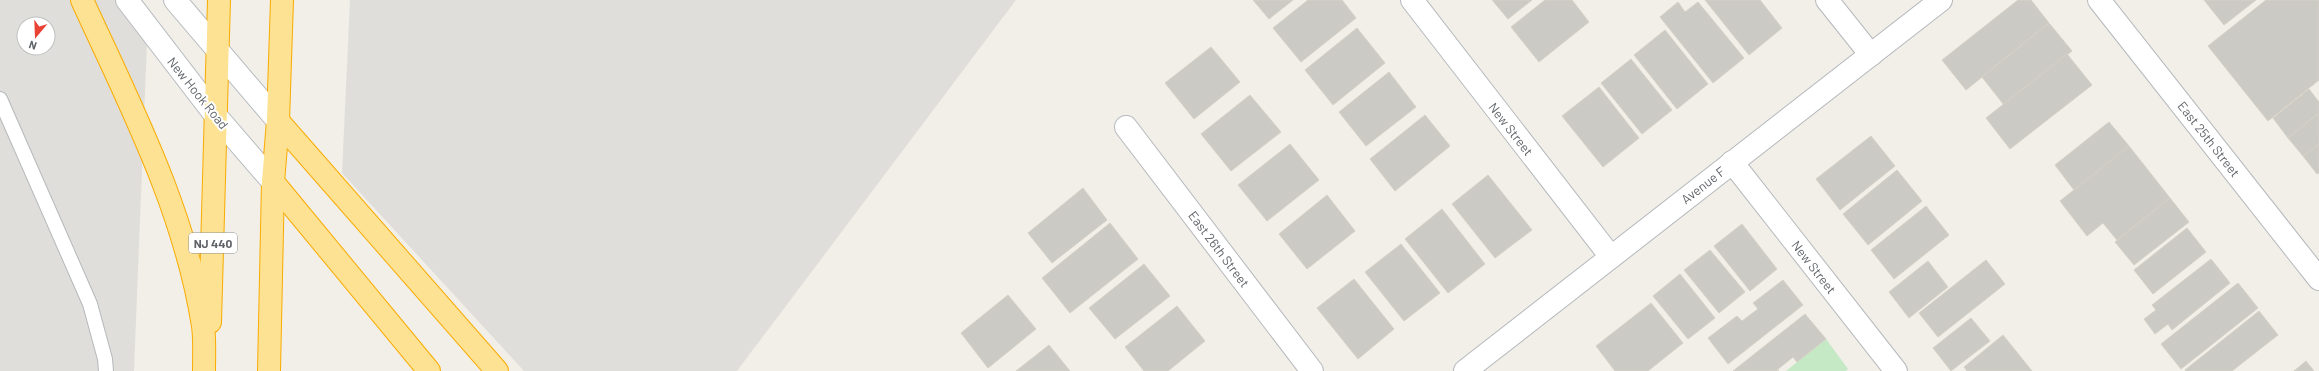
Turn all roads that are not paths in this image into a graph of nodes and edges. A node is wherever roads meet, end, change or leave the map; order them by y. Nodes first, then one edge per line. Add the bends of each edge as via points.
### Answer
1 (82, 0) edge
2 (127, 0) edge
3 (175, 0) edge
4 (219, 0) edge
5 (282, 0) edge
6 (1412, 0) edge
7 (1827, 0) edge
8 (1941, 0) edge
9 (2099, 0) edge
10 (217, 52) junction
11 (1871, 55) junction
12 (0, 100) edge
13 (216, 116) junction
14 (278, 121) junction
15 (1126, 127) dead end
16 (1732, 162) junction
17 (273, 182) junction
18 (1611, 258) junction
19 (2319, 279) edge
20 (272, 285) junction
21 (106, 371) edge
22 (204, 371) edge
23 (209, 371) edge
24 (269, 371) edge
25 (282, 371) edge
26 (429, 371) edge
27 (497, 371) edge
28 (1312, 371) edge
29 (1465, 371) edge
30 (1896, 371) edge

1 - 22 highway via 164,180 187,252 203,327
2 - 13 street, New Hook Road
3 - 10 street
4 - 10 highway, NJ 440
5 - 14 highway
6 - 18 street, New Street
7 - 11 street
8 - 11 street, Avenue F
9 - 19 street, East 25th Street
10 - 13 highway, NJ 440
10 - 14 street
11 - 16 street, Avenue F
12 - 21 lane via 90,304
13 - 17 street, New Hook Road
13 - 23 highway, NJ 440
14 - 17 highway
14 - 27 highway
15 - 28 street, East 26th Street
16 - 18 street, Avenue F
16 - 30 street, New Street
17 - 20 highway
17 - 26 highway
18 - 29 street, Avenue F
20 - 24 highway
20 - 25 highway

